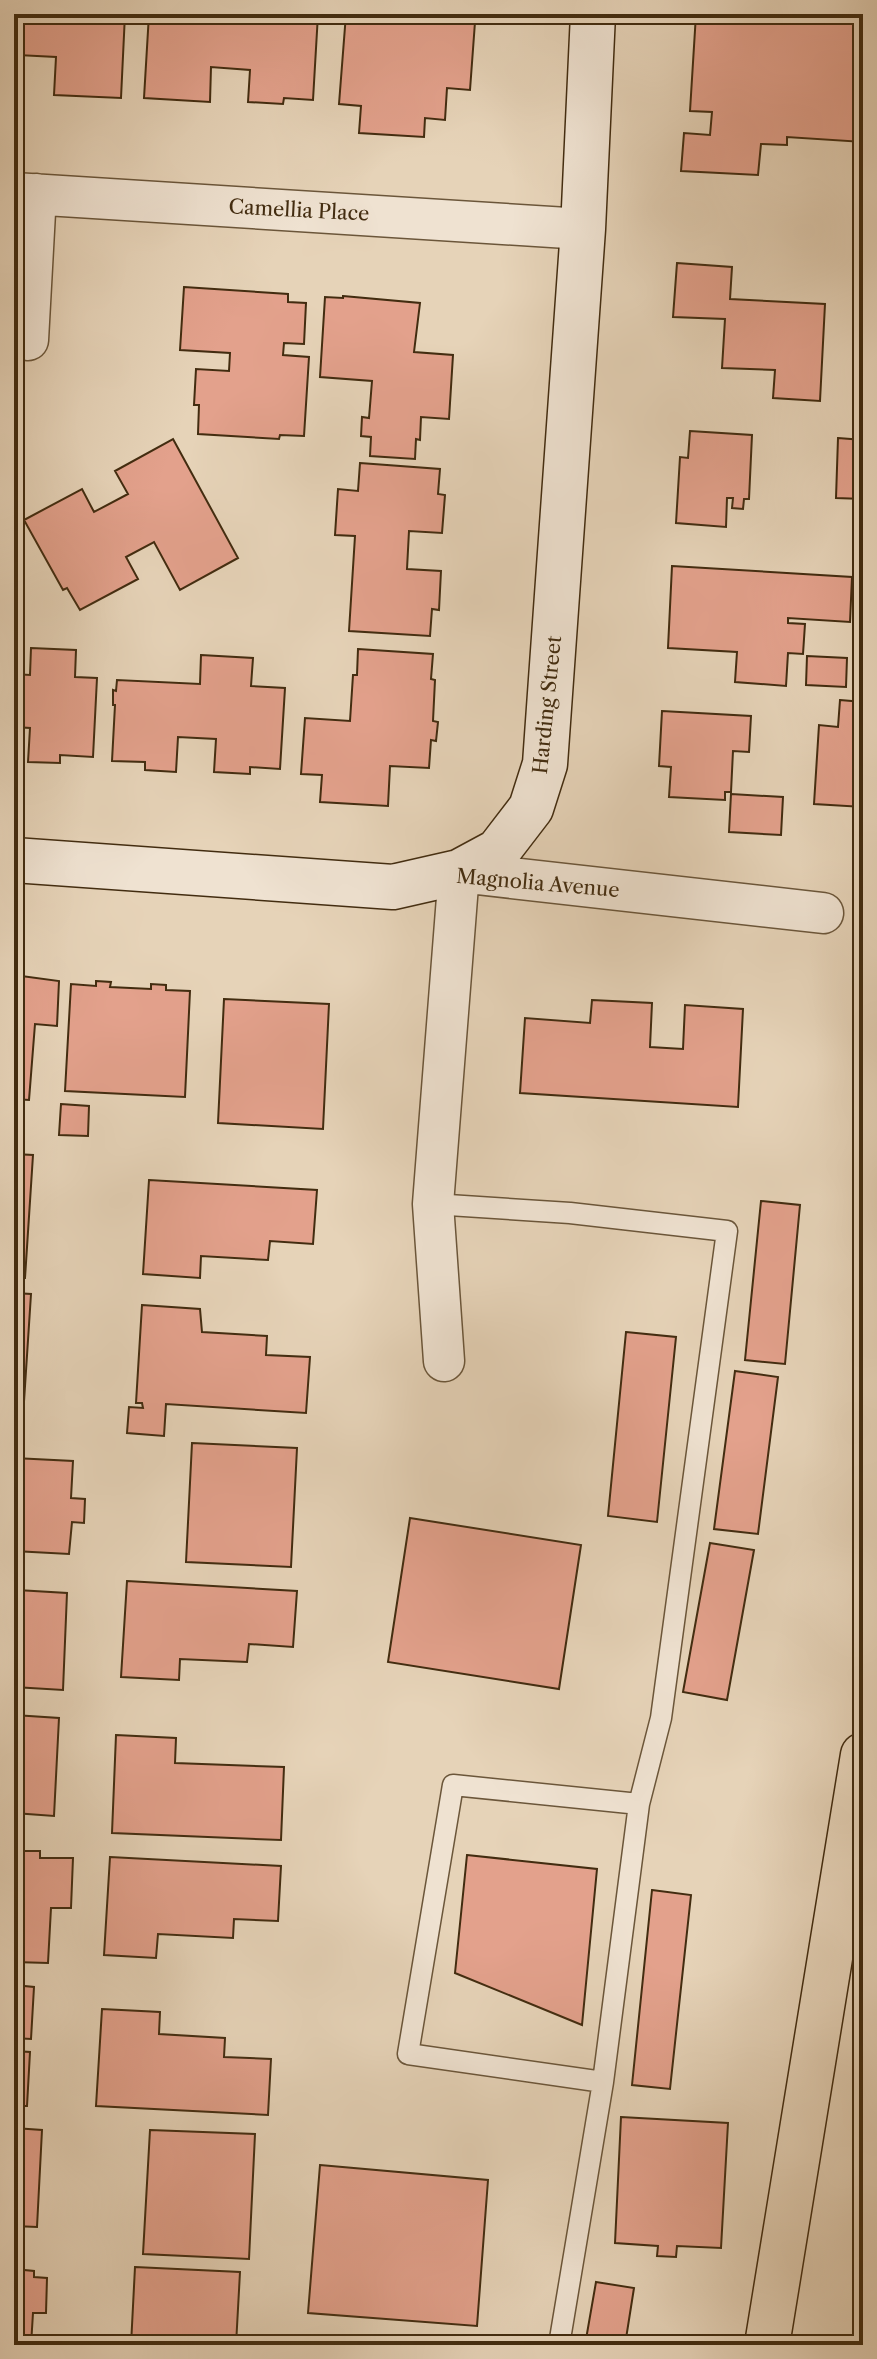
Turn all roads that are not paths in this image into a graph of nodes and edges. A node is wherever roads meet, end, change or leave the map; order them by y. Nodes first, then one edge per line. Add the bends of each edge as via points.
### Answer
1 (593, 14) edge
2 (25, 193) edge
3 (583, 229) junction
4 (28, 340) dead end
5 (14, 860) edge
6 (459, 872) junction
7 (823, 913) dead end
8 (433, 1204) junction
9 (444, 1361) dead end
10 (863, 1755) edge
11 (639, 1804) junction
12 (603, 2082) junction
13 (559, 2345) edge
14 (767, 2345) edge

1 - 3 main road, Harding Street
2 - 3 street, Camellia Place
2 - 4 street
3 - 6 main road, Harding Street via 545,764 531,808 498,851
5 - 6 main road, Magnolia Avenue via 393,887
6 - 7 street, Magnolia Avenue
6 - 8 street
8 - 9 street
8 - 11 lane via 727,1231 661,1718
10 - 14 highway
11 - 12 lane
11 - 12 lane via 453,1785 408,2054
12 - 13 lane

